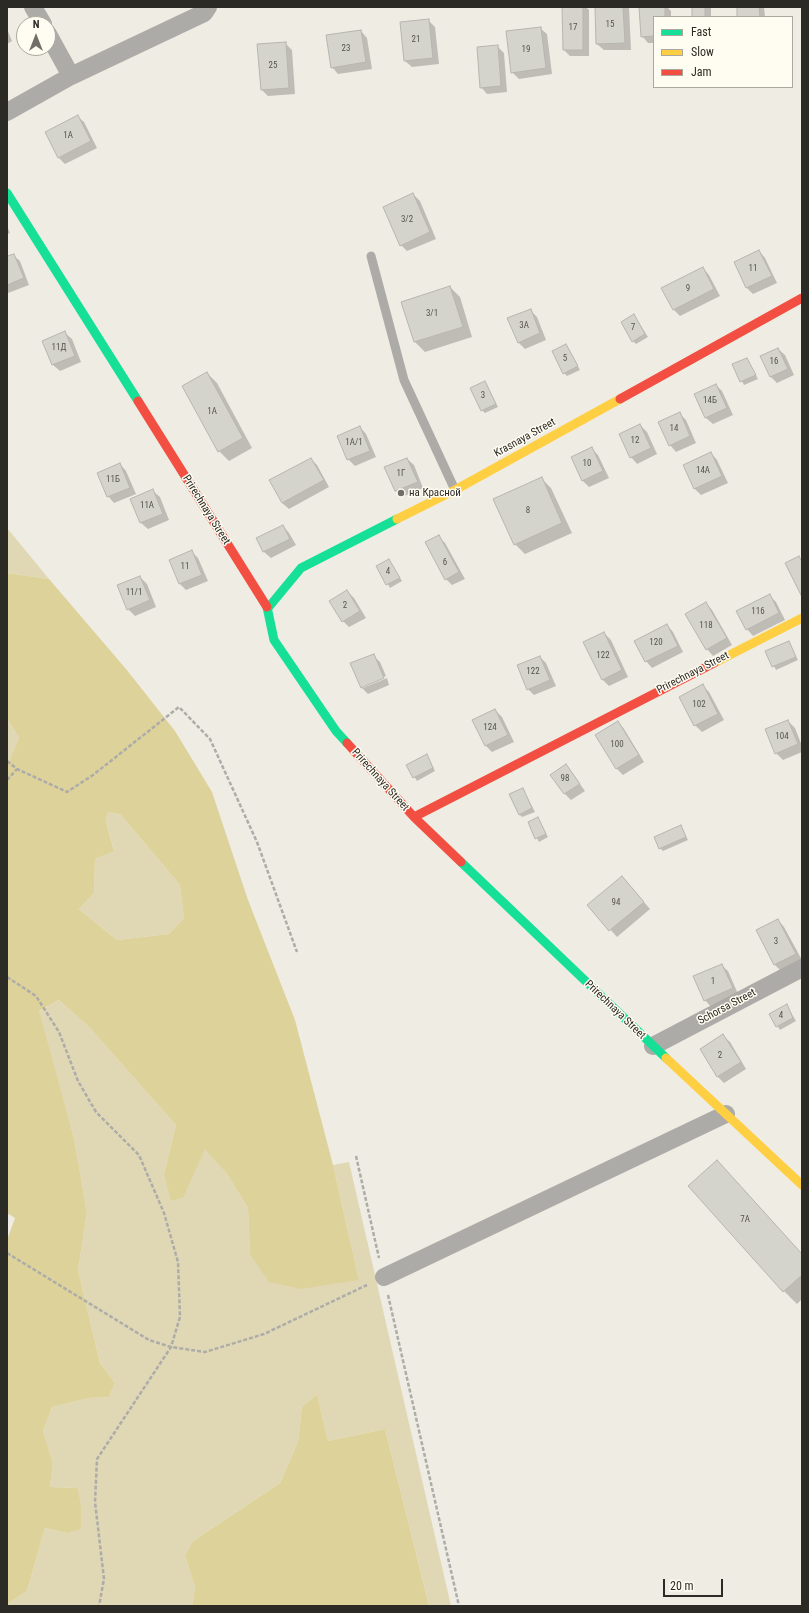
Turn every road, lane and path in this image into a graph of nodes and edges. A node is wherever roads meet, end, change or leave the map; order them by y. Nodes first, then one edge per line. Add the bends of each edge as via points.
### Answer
1 (33, 7) edge
2 (208, 7) edge
3 (38, 16) edge
4 (56, 49) edge
5 (71, 76) junction
6 (7, 112) edge
7 (7, 193) edge
8 (371, 256) dead end
9 (802, 298) edge
10 (455, 490) junction
11 (268, 608) junction
12 (802, 618) edge
13 (7, 760) edge
14 (17, 769) junction
15 (7, 780) edge
16 (414, 817) junction
17 (297, 952) dead end
18 (802, 968) edge
19 (7, 976) edge
20 (653, 1046) junction
21 (726, 1114) junction
22 (356, 1156) dead end
23 (802, 1185) edge
24 (7, 1253) edge
25 (384, 1277) junction
26 (171, 1347) junction
27 (99, 1606) edge
28 (459, 1606) edge

1 - 3 street
2 - 5 street via 204,13
4 - 5 street
5 - 6 street
7 - 11 street, Prirechnaya Street
8 - 10 lane via 404,380
9 - 10 street, Krasnaya Street
10 - 11 street, Krasnaya Street via 301,568
11 - 16 street, Prirechnaya Street via 274,640 336,731
12 - 16 street, Prirechnaya Street
13 - 14 path
14 - 15 path
14 - 17 path via 67,792 93,775 179,707 210,739 258,842
16 - 20 street, Prirechnaya Street
18 - 20 street, Schorsa Street
19 - 26 path via 36,996 59,1032 78,1082 96,1112 139,1155 164,1213 178,1262 180,1317
20 - 21 street, Prirechnaya Street
21 - 23 street, Prirechnaya Street
21 - 25 street
22 - 25 path
24 - 26 path via 149,1340
25 - 26 path via 264,1334 205,1352
25 - 28 path
26 - 27 path via 97,1459 95,1502 104,1580

